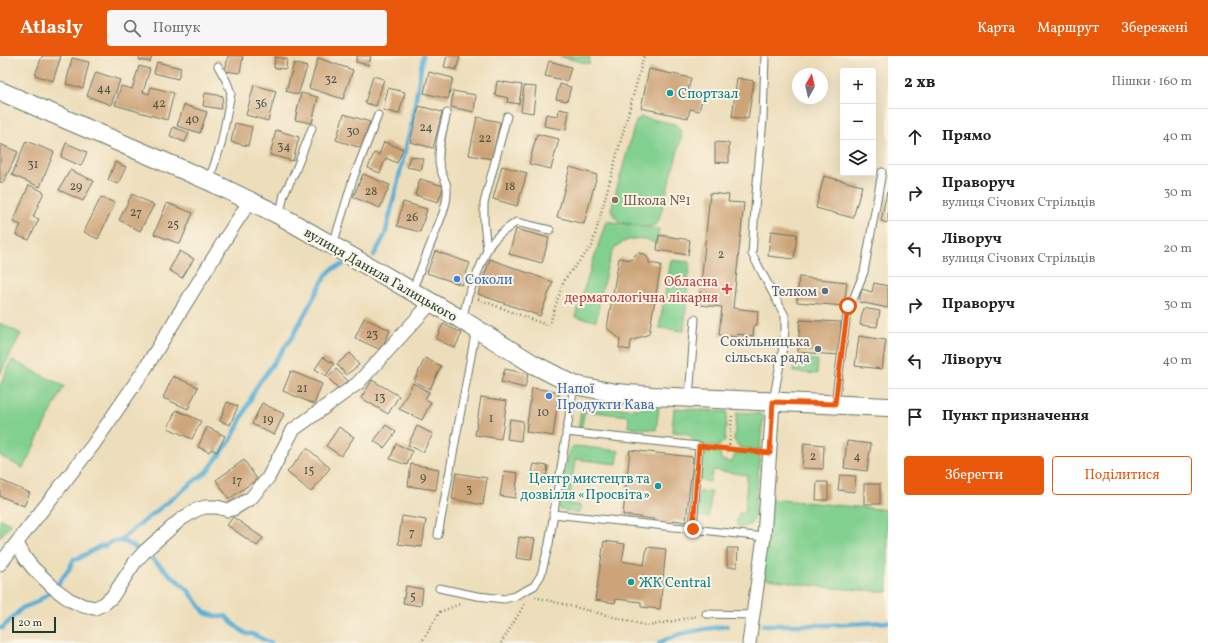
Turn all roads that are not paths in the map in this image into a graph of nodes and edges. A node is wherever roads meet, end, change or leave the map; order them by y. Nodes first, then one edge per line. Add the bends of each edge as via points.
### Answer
1 (765, 56) edge
2 (218, 66) dead end
3 (0, 91) edge
4 (446, 113) dead end
5 (378, 115) dead end
6 (508, 116) dead end
7 (312, 128) dead end
8 (882, 172) dead end
9 (209, 181) junction
10 (250, 201) junction
11 (280, 215) junction
12 (550, 230) dead end
13 (333, 245) junction
14 (487, 250) junction
15 (412, 292) junction
16 (432, 302) junction
17 (695, 319) dead end
18 (469, 324) junction
19 (574, 384) junction
20 (690, 397) junction
21 (773, 402) junction
22 (835, 404) junction
23 (888, 407) edge
24 (566, 432) junction
25 (553, 514) junction
26 (693, 529) junction
27 (438, 535) dead end
28 (764, 537) junction
29 (17, 543) junction
30 (0, 564) edge
31 (439, 588) dead end
32 (706, 614) road end
33 (753, 615) junction
34 (749, 643) edge

1 - 21 lane via 763,119 752,254 785,316 782,353
2 - 9 lane via 231,93 221,145
3 - 9 street, вулиця Данила Галицького
4 - 15 lane via 439,154 446,185 446,202
5 - 13 lane via 353,179
6 - 14 lane via 484,203
7 - 11 lane via 284,194
8 - 22 lane via 864,272 848,306
9 - 10 street, вулиця Данила Галицького
10 - 11 street, вулиця Данила Галицького
10 - 29 street via 139,378 93,445
11 - 13 street, вулиця Данила Галицького
12 - 14 lane via 516,222 500,234
13 - 15 street, вулиця Данила Галицького
14 - 18 lane via 468,296
15 - 16 street, вулиця Данила Галицького
16 - 18 street, вулиця Данила Галицького
16 - 29 street via 358,383 293,430 268,478 251,498 234,509 205,507 180,520 146,550 112,597 104,604 95,608 70,600 33,568
17 - 20 lane
18 - 19 street, вулиця Данила Галицького via 533,364
18 - 27 lane
19 - 20 street, вулиця Данила Галицького via 616,393
19 - 24 lane
20 - 21 street, вулиця Данила Галицького
21 - 22 street, вулиця Данила Галицького
21 - 28 street
22 - 23 street, вулиця Данила Галицького
24 - 25 lane
24 - 26 lane via 699,446
25 - 26 lane
25 - 31 lane via 541,575 534,586 504,599
26 - 28 lane
28 - 33 street
29 - 30 street
32 - 33 lane
33 - 34 street

